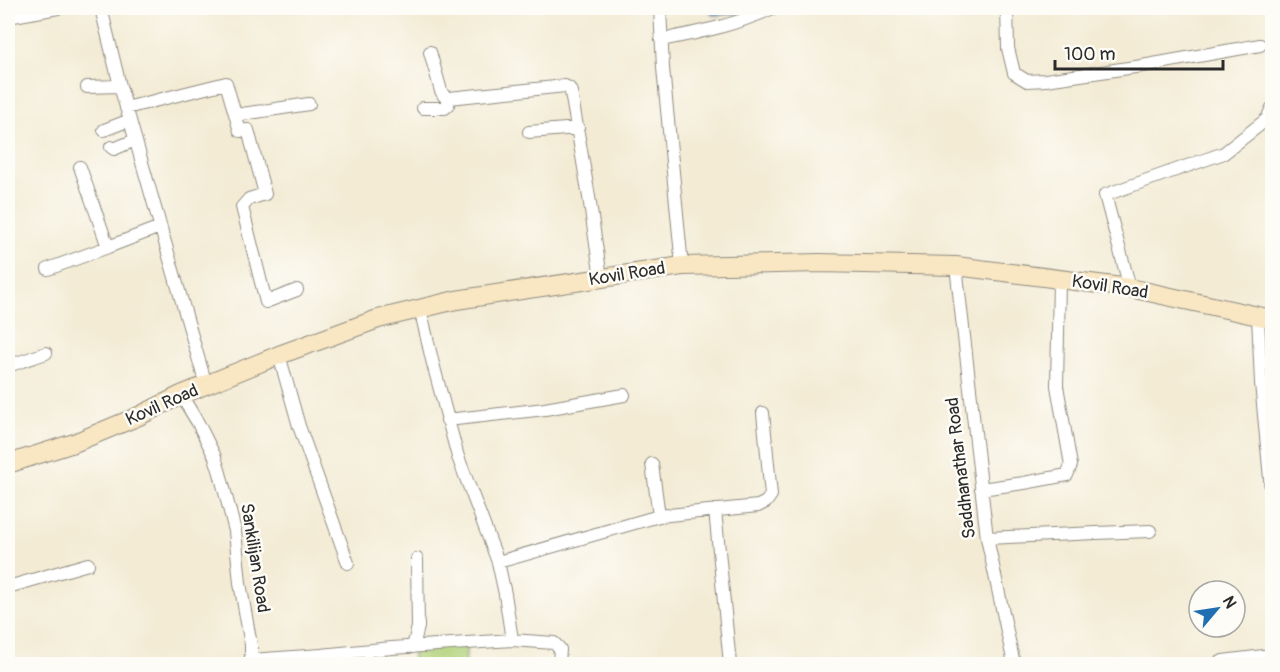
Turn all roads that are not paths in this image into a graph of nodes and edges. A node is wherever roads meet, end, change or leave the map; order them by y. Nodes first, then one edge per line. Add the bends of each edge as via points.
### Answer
1 (58, 8) edge
2 (101, 8) edge
3 (660, 8) edge
4 (773, 8) edge
5 (1007, 8) edge
6 (8, 17) edge
7 (661, 40) junction
8 (1260, 45) dead end
9 (430, 52) dead end
10 (120, 86) junction
11 (87, 87) dead end
12 (449, 98) junction
13 (309, 104) dead end
14 (423, 108) dead end
15 (1272, 108) edge
16 (128, 114) junction
17 (236, 115) junction
18 (578, 128) junction
19 (104, 130) dead end
20 (529, 132) dead end
21 (135, 140) junction
22 (111, 147) dead end
23 (80, 167) dead end
24 (160, 227) junction
25 (108, 247) junction
26 (682, 266) junction
27 (956, 266) junction
28 (48, 269) dead end
29 (601, 278) junction
30 (1059, 280) junction
31 (1130, 288) junction
32 (297, 290) dead end
33 (420, 308) junction
34 (1265, 318) edge
35 (46, 353) dead end
36 (279, 355) junction
37 (8, 366) edge
38 (206, 385) junction
39 (181, 395) junction
40 (624, 395) dead end
41 (763, 413) dead end
42 (447, 420) junction
43 (8, 464) edge
44 (652, 464) dead end
45 (981, 489) junction
46 (1272, 500) edge
47 (715, 510) junction
48 (659, 516) junction
49 (1150, 531) dead end
50 (987, 538) junction
51 (417, 559) dead end
52 (498, 562) junction
53 (348, 563) dead end
54 (88, 564) dead end
55 (8, 587) edge
56 (512, 640) junction
57 (413, 647) junction
58 (369, 651) junction
59 (1272, 655) edge
60 (321, 660) edge
61 (251, 662) edge
62 (368, 664) edge
63 (559, 664) edge
64 (730, 664) edge
65 (1014, 664) edge
66 (1217, 664) edge

1 - 6 street
2 - 10 street
3 - 7 street
4 - 7 street via 707,31
5 - 8 street via 1008,48 1014,73 1027,81
7 - 26 street
9 - 12 street via 441,91
10 - 11 street
10 - 16 street
12 - 14 street via 445,108
12 - 18 street via 565,86 571,92
13 - 17 street
15 - 31 street via 1267,119 1224,153 1105,195
16 - 17 street via 226,83
16 - 19 street
16 - 21 street
17 - 32 street via 240,131 248,130 265,194 249,199 242,207 266,302
18 - 20 street
18 - 29 street
21 - 22 street
21 - 24 street
23 - 25 street
24 - 25 street
24 - 38 street
25 - 28 street
26 - 27 street, Kovil Road
26 - 29 street, Kovil Road
27 - 30 street
27 - 31 street, Kovil Road
27 - 45 street, Saddhanathar Road
29 - 33 street, Kovil Road
30 - 31 street
30 - 45 street via 1057,387 1071,465 1067,475
31 - 34 street, Kovil Road
33 - 36 street, Kovil Road
33 - 42 street
34 - 46 street via 1261,383
35 - 37 street
36 - 38 street, Kovil Road
36 - 53 street via 299,426
38 - 39 street, Kovil Road
39 - 43 street, Kovil Road via 74,443
39 - 61 street, Sankilijan Road via 220,473 235,531
40 - 42 street
41 - 47 street via 771,495 758,506
42 - 52 street
44 - 48 street
45 - 50 street, Saddhanathar Road
47 - 48 street
47 - 64 street
48 - 52 street
49 - 50 street
50 - 65 street, Saddhanathar Road
51 - 57 street via 418,627
52 - 56 street
54 - 55 street
56 - 57 street
56 - 63 street via 554,643 560,649
57 - 58 street
58 - 60 street
58 - 62 lane
59 - 66 street
60 - 61 street

